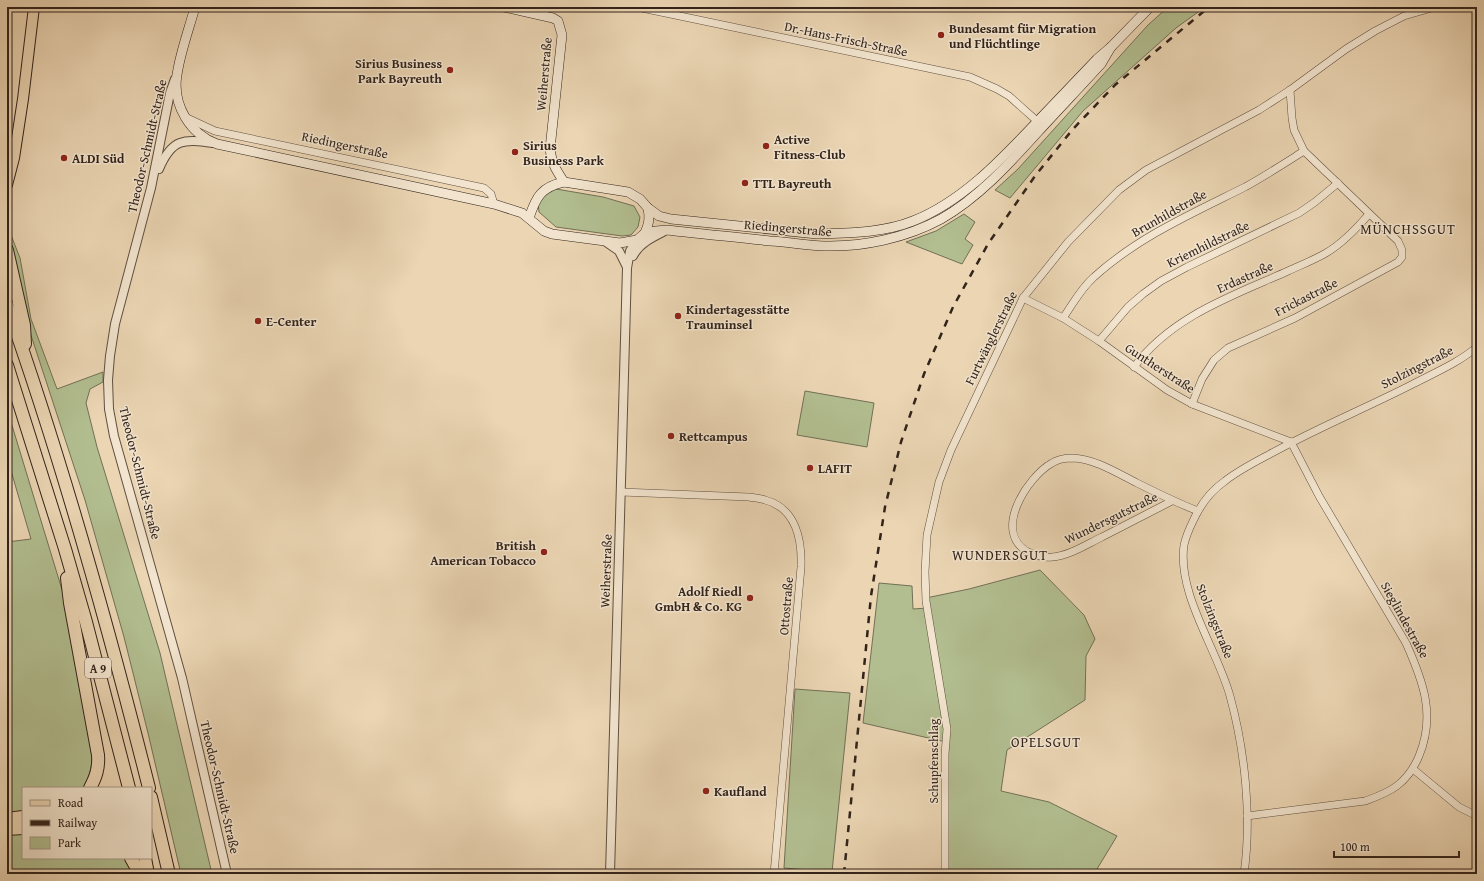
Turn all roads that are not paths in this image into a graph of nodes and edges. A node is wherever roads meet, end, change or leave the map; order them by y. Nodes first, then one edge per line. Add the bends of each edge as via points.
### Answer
1 (34, 7) edge
2 (195, 7) edge
3 (504, 7) edge
4 (637, 7) edge
5 (1150, 7) edge
6 (1435, 7) edge
7 (1111, 47) junction
8 (176, 76) junction
9 (1290, 90) junction
10 (184, 117) junction
11 (1037, 121) junction
12 (217, 144) junction
13 (1304, 151) junction
14 (564, 182) junction
15 (1338, 183) junction
16 (7, 185) edge
17 (151, 188) junction
18 (494, 204) junction
19 (648, 208) junction
20 (1369, 214) junction
21 (530, 218) junction
22 (765, 229) junction
23 (667, 230) junction
24 (645, 233) junction
25 (742, 238) junction
26 (637, 240) junction
27 (605, 241) junction
28 (7, 250) edge
29 (627, 268) junction
30 (1023, 298) junction
31 (7, 305) edge
32 (1064, 318) junction
33 (1099, 341) junction
34 (1477, 347) edge
35 (25, 355) junction
36 (7, 365) edge
37 (1134, 367) junction
38 (1192, 404) junction
39 (1291, 442) junction
40 (621, 492) junction
41 (1172, 501) junction
42 (1198, 511) junction
43 (65, 549) junction
44 (926, 601) joint
45 (1413, 769) junction
46 (91, 787) edge
47 (128, 787) edge
48 (149, 787) edge
49 (152, 801) edge
50 (1247, 816) junction
51 (1477, 816) edge
52 (22, 817) edge
53 (7, 819) edge
54 (22, 828) edge
55 (7, 829) edge
56 (132, 859) edge
57 (145, 859) edge
58 (140, 874) edge
59 (148, 874) edge
60 (169, 874) edge
61 (227, 874) edge
62 (610, 874) edge
63 (774, 874) edge
64 (945, 874) edge
65 (1244, 874) edge

1 - 16 main road via 18,132
2 - 8 main road, Theodor-Schmidt-Straße
3 - 14 main road, Weiherstraße via 558,21 562,35 550,149 555,170
4 - 11 street, Dr.-Hans-Frisch-Straße via 970,77 1009,96
5 - 7 main road, Riedingerstraße
6 - 9 street, Furtwänglerstraße via 1404,16 1375,31
7 - 11 main road, Riedingerstraße via 1096,59
7 - 25 main road, Riedingerstraße via 1101,64 1008,165 961,206 940,219 916,231 862,244 823,246
8 - 10 main road, Riedingerstraße via 177,92
8 - 17 street, Theodor-Schmidt-Straße via 170,93
9 - 13 street via 1294,130
9 - 30 street, Furtwänglerstraße via 1259,110 1146,170 1119,190 1068,242
10 - 12 main road, Riedingerstraße via 196,132
10 - 18 street, Riedingerstraße via 215,131 484,188
11 - 22 main road, Riedingerstraße via 979,179 955,198 913,221 874,230 839,234
12 - 17 street via 191,140 175,146 164,158
12 - 18 main road, Riedingerstraße
13 - 15 street
13 - 32 street, Brunhildstraße via 1132,248 1093,277
14 - 19 main road, Riedingerstraße via 628,192 640,199
14 - 21 main road via 554,184 540,193
15 - 20 street
15 - 33 street, Kriemhildstraße via 1299,213 1161,281 1142,294
17 - 61 street, Theodor-Schmidt-Straße via 115,327 109,368 109,409 182,678
18 - 21 main road, Riedingerstraße via 515,210
19 - 22 main road, Riedingerstraße via 659,216 670,219
19 - 24 main road via 650,219
20 - 37 street, Erdastraße via 1357,228 1327,252 1218,302 1173,327 1145,352
20 - 38 street, Frickastraße via 1398,241 1402,250 1402,257 1398,262 1295,318 1228,348 1214,360 1202,379
21 - 27 main road, Riedingerstraße via 544,231 552,234
22 - 25 main road
23 - 24 main road, Riedingerstraße
23 - 25 main road, Riedingerstraße
23 - 29 street via 643,243 635,251
24 - 26 main road
26 - 27 main road, Riedingerstraße
26 - 29 street via 630,251
27 - 29 street via 619,251
28 - 35 highway via 24,325
29 - 40 street, Weiherstraße
30 - 32 street, Guntherstraße
30 - 44 street, Furtwänglerstraße via 951,450 939,482 927,536
31 - 35 highway, A 9
32 - 33 street, Guntherstraße
33 - 37 street, Guntherstraße
34 - 39 street, Stolzingstraße via 1430,375
35 - 48 highway, A 9 via 96,587
36 - 43 highway, A 9
37 - 38 street, Guntherstraße
38 - 39 street, Guntherstraße
39 - 42 street, Stolzingstraße via 1222,482
39 - 45 street, Sieglindestraße via 1319,496 1405,641 1417,668 1425,694 1427,717 1426,732
40 - 62 street, Weiherstraße
40 - 63 street, Ottostraße via 749,497 765,500 784,509 797,529 802,551 801,568
41 - 41 street, Wundersgutstraße via 1073,551 1051,558 1038,556 1024,549 1019,544 1012,526 1017,504 1030,484 1052,463 1062,459 1088,461 1109,469
41 - 42 street, Wundersgutstraße
42 - 50 street, Stolzingstraße via 1188,530 1184,546 1186,582 1230,696 1244,775
43 - 46 highway via 70,603 98,755 99,768
43 - 47 highway, A 9
44 - 64 street, Schupfenschlag via 947,729
45 - 50 street, Sieglindestraße via 1397,786 1364,801
45 - 51 street via 1459,807
49 - 60 highway
50 - 65 street, Stolzingstraße
52 - 53 highway
54 - 55 highway
56 - 58 highway
57 - 59 highway

